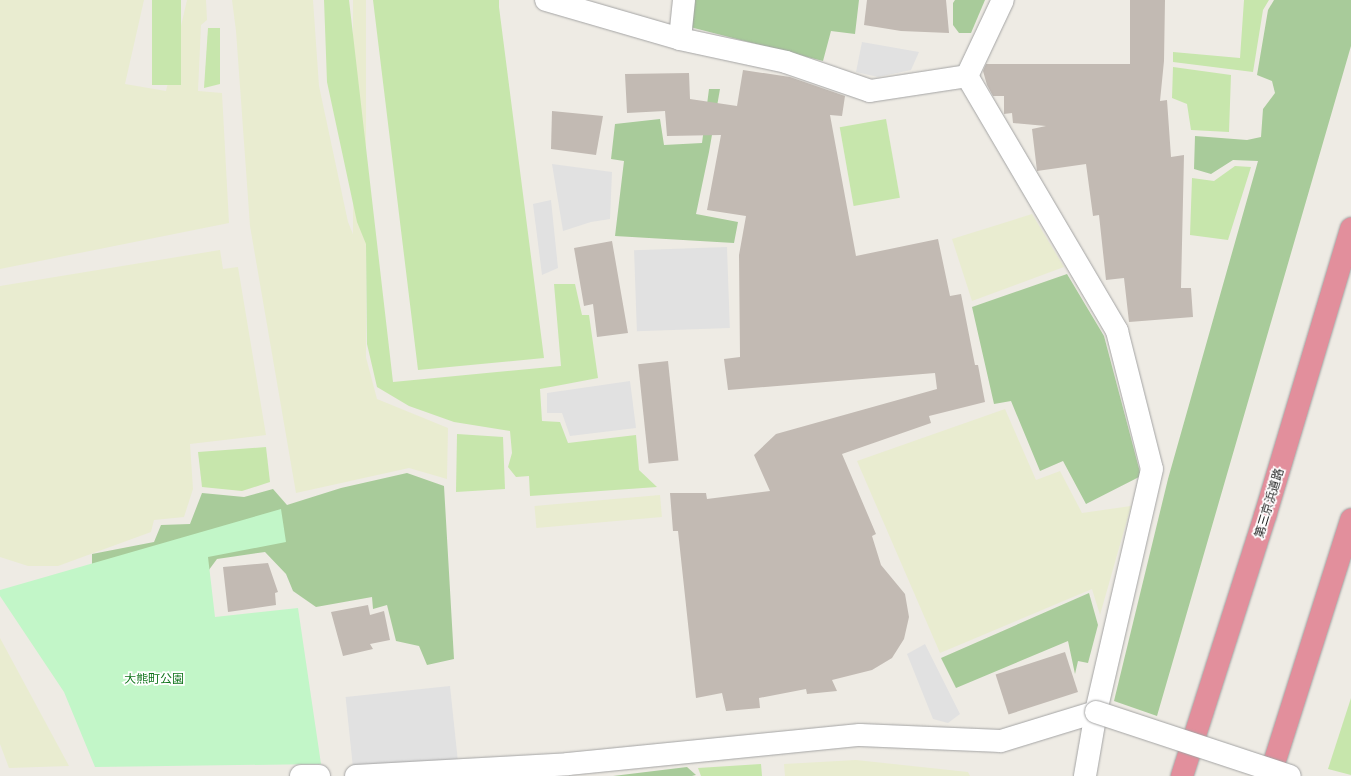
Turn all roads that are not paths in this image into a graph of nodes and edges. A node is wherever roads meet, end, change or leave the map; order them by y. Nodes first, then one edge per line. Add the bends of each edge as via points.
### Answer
1 (546, 0) edge
2 (684, 0) edge
3 (1003, 0) edge
4 (680, 39) junction
5 (967, 76) junction
6 (1351, 229) edge
7 (1351, 520) edge
8 (1096, 712) junction
9 (301, 776) edge
10 (318, 776) edge
11 (356, 776) edge
12 (1085, 776) edge
13 (1182, 776) edge
14 (1270, 776) edge
15 (1290, 776) edge

1 - 4 street
2 - 4 street
3 - 5 street
4 - 5 street via 786,62 870,90
5 - 8 street via 1117,331 1152,469
6 - 13 highway, 第三京浜道路 via 1265,516
7 - 14 highway
8 - 11 street via 1001,741 860,735 568,764
8 - 12 street
8 - 15 street, bridge
9 - 10 street

